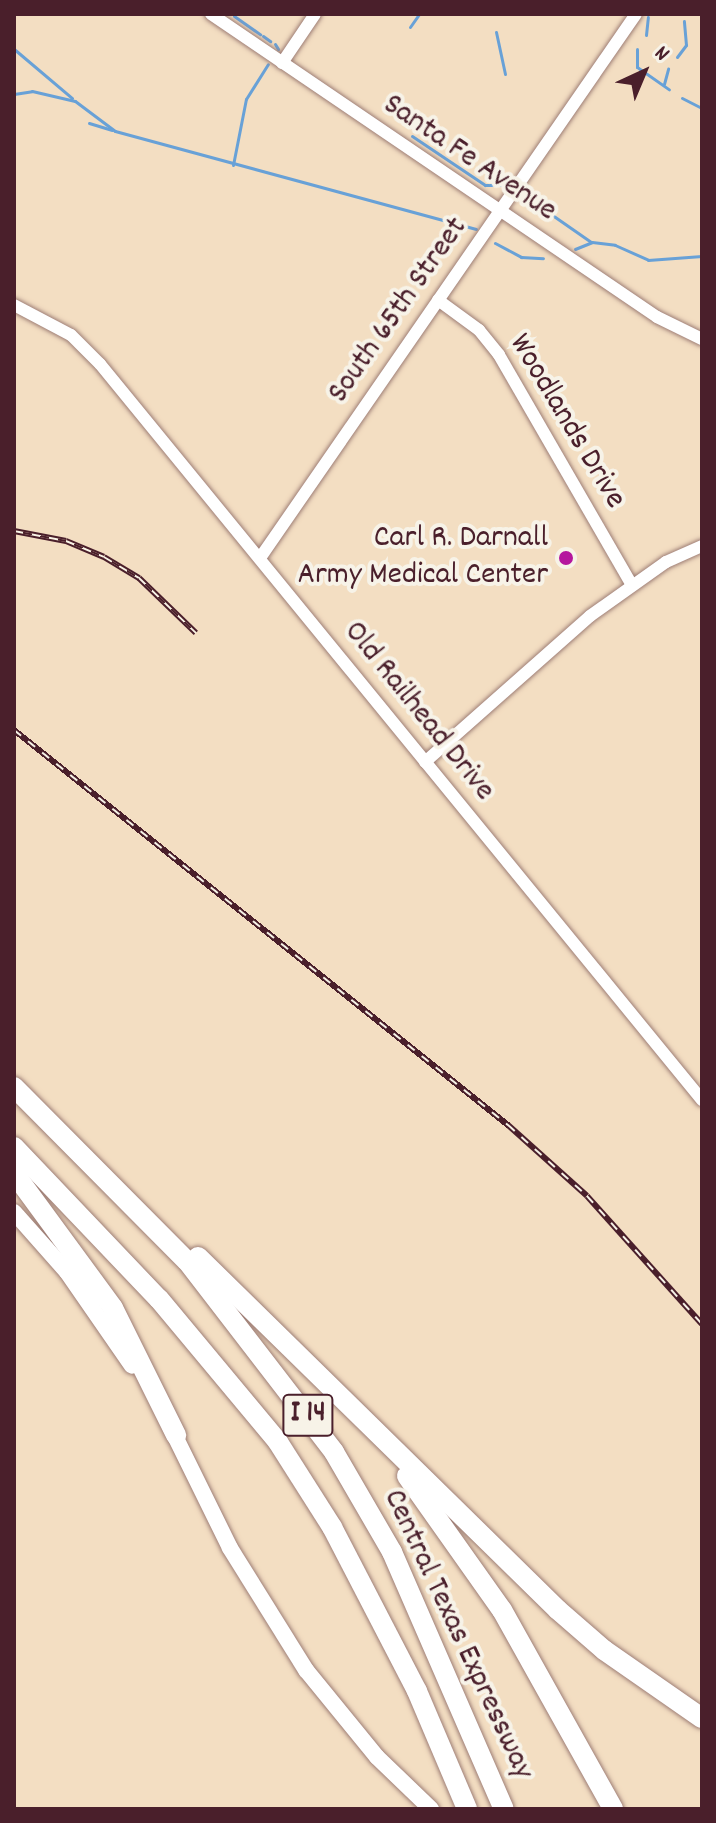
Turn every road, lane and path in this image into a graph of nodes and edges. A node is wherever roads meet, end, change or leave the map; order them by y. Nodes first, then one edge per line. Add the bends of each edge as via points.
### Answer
1 (211, 14) edge
2 (315, 14) edge
3 (636, 14) edge
4 (282, 63) junction
5 (499, 212) junction
6 (438, 300) junction
7 (14, 305) edge
8 (702, 339) edge
9 (702, 546) edge
10 (260, 558) junction
11 (632, 585) junction
12 (425, 762) junction
13 (14, 1087) edge
14 (702, 1100) edge
15 (54, 1124) junction
16 (14, 1147) edge
17 (14, 1173) edge
18 (14, 1212) edge
19 (312, 1368) junction
20 (176, 1435) junction
21 (702, 1718) edge
22 (431, 1809) edge
23 (467, 1809) edge
24 (504, 1809) edge
25 (613, 1809) edge

1 - 4 street, Santa Fe Avenue
2 - 4 street
3 - 5 street, South 65th Street
4 - 5 street, Santa Fe Avenue
5 - 6 street, South 65th Street
5 - 8 street, Santa Fe Avenue via 657,317
6 - 10 street, South 65th Street
6 - 11 street, Woodlands Drive via 479,330 499,355
7 - 10 street, Old Railhead Drive via 71,335 100,364
9 - 11 street
10 - 12 street, Old Railhead Drive
11 - 12 street via 572,631 513,689
12 - 14 street, Old Railhead Drive
13 - 15 highway, Central Texas Expressway / I 14
15 - 19 highway
15 - 24 highway, Central Texas Expressway / I 14 via 187,1261 334,1452 392,1552
16 - 23 highway, Central Texas Expressway / I 14 via 159,1299 278,1442 332,1527 384,1627
17 - 20 highway via 113,1308
18 - 20 main road via 111,1330
19 - 21 highway via 558,1610 615,1659
19 - 25 highway via 435,1511 502,1610
20 - 22 main road via 264,1608 349,1725

